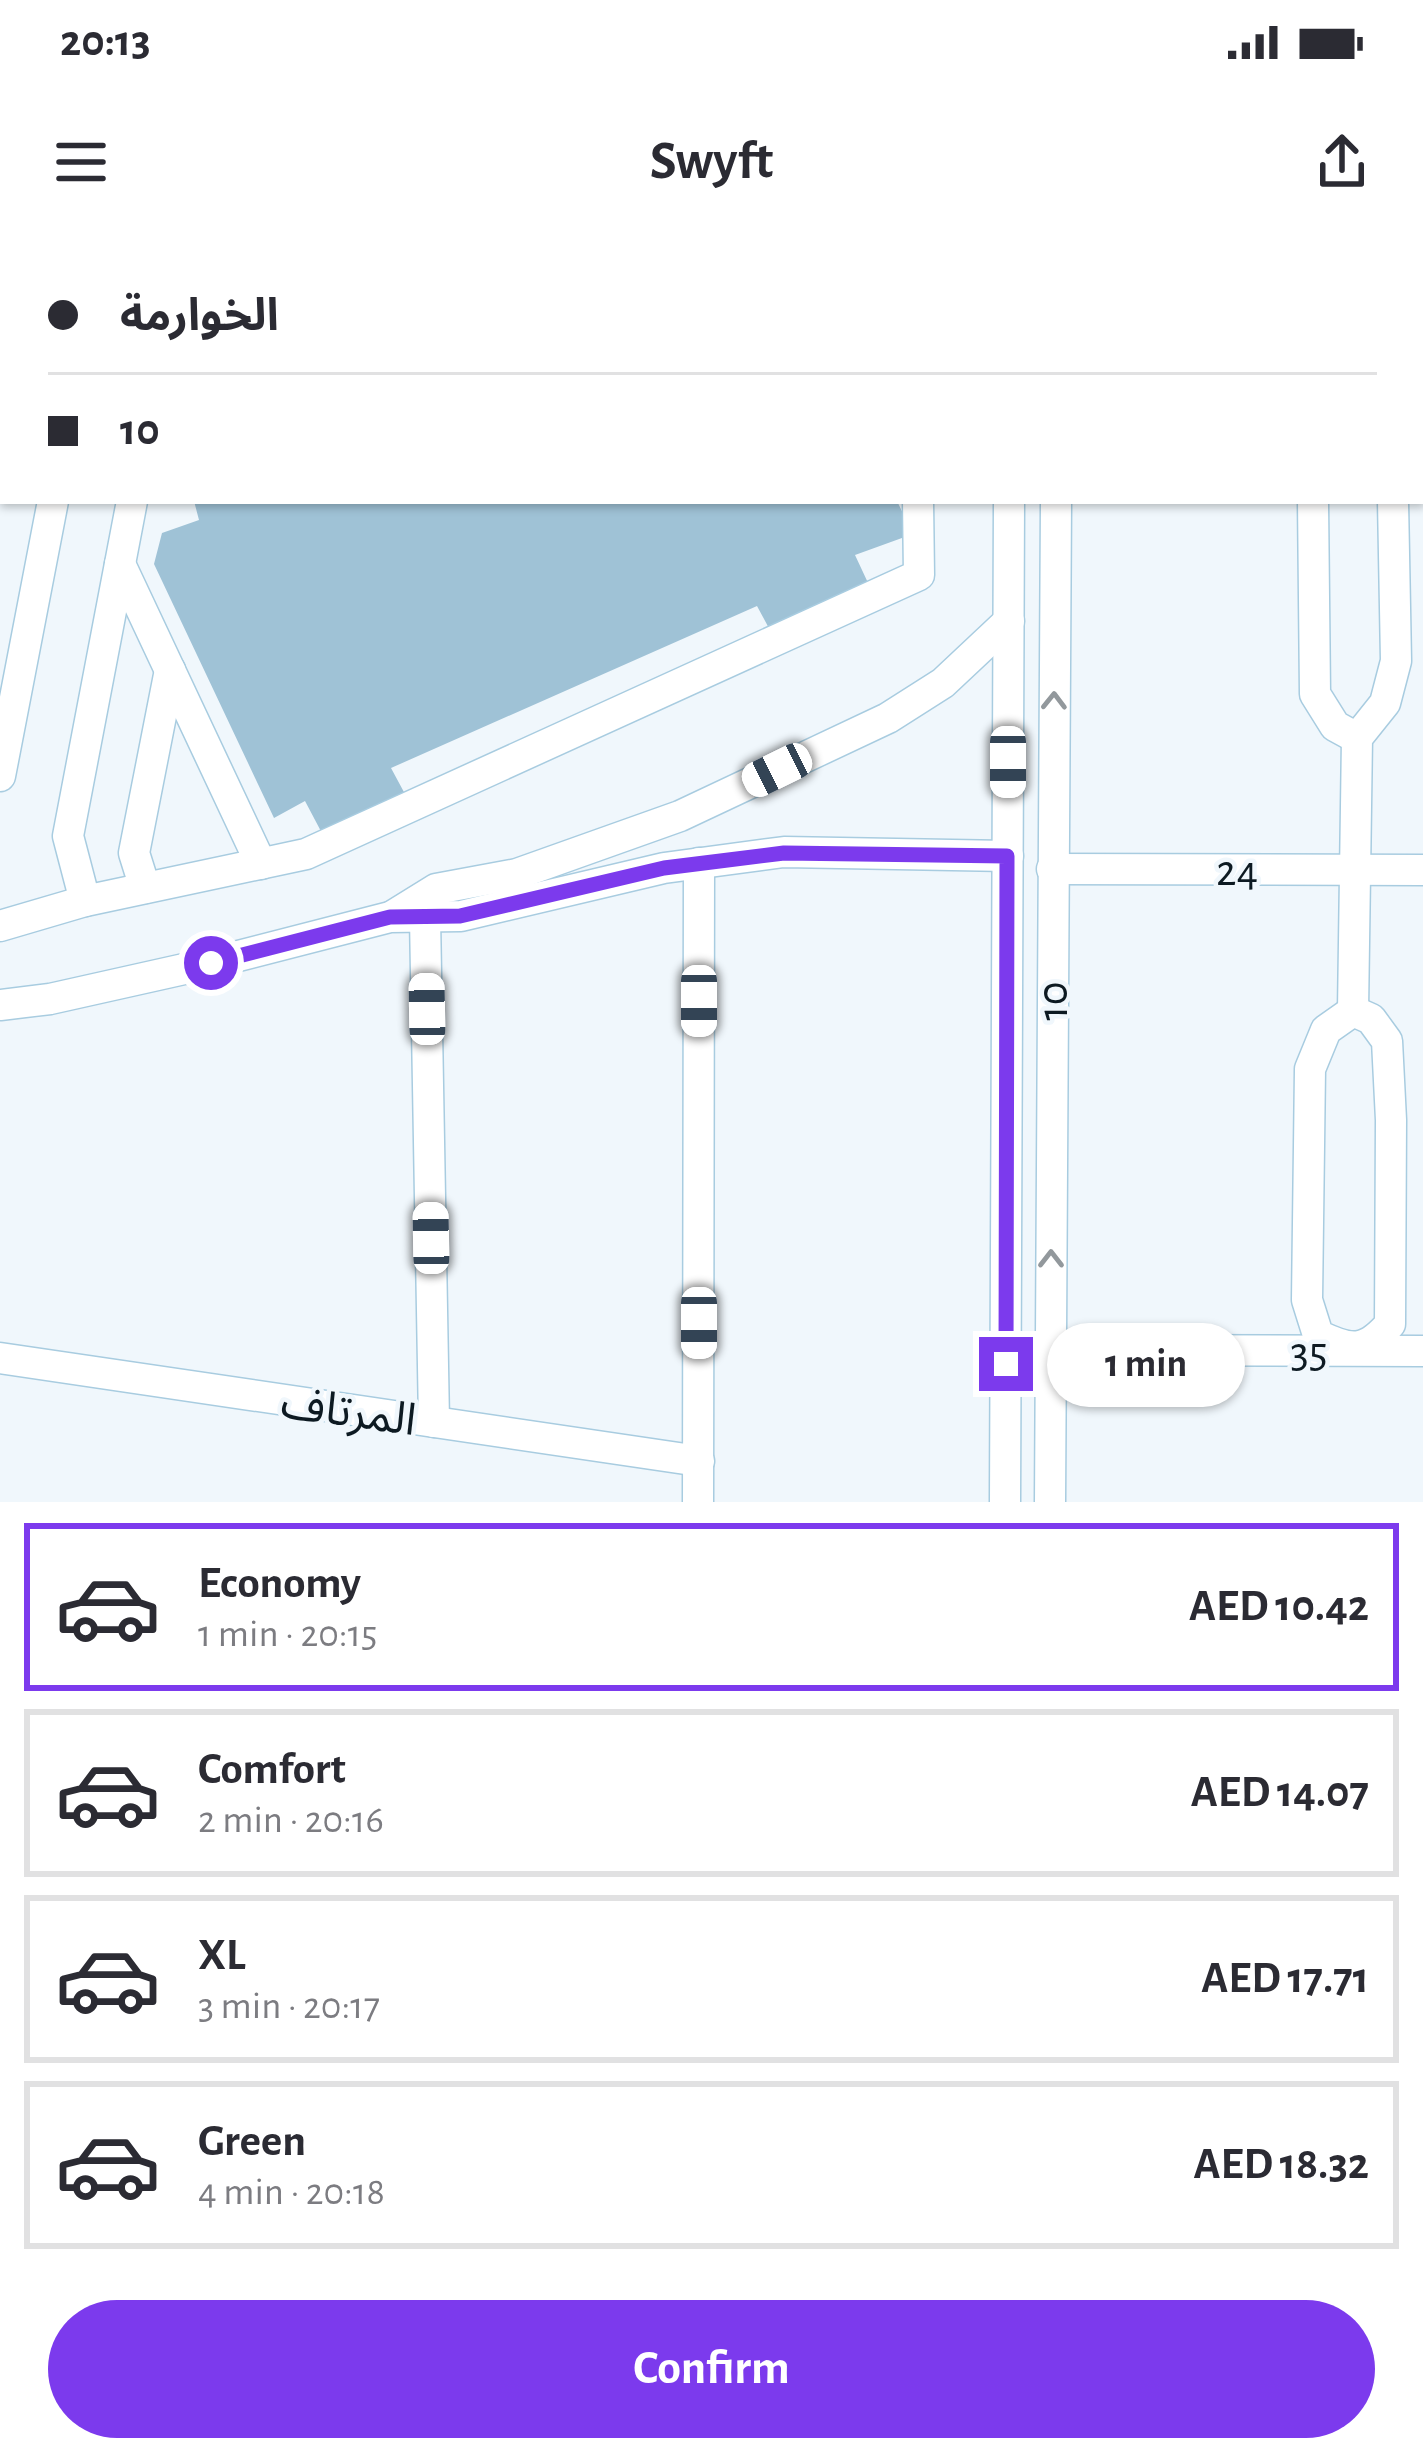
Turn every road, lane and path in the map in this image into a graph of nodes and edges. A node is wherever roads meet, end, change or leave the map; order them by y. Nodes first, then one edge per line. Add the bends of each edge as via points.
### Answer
1 (51, 504) edge
2 (131, 504) edge
3 (918, 504) edge
4 (1009, 504) edge
5 (1057, 504) edge
6 (1313, 504) edge
7 (1393, 504) edge
8 (120, 564) junction
9 (1009, 621) junction
10 (170, 670) junction
11 (1357, 738) junction
12 (0, 776) edge
13 (1007, 856) junction
14 (699, 863) junction
15 (262, 864) junction
16 (1052, 869) junction
17 (1352, 870) junction
18 (1423, 870) edge
19 (145, 888) junction
20 (85, 901) junction
21 (425, 916) junction
22 (390, 917) junction
23 (0, 926) edge
24 (0, 1005) edge
25 (1353, 1011) junction
26 (1050, 1350) junction
27 (1423, 1351) edge
28 (0, 1358) edge
29 (434, 1422) junction
30 (698, 1461) junction
31 (698, 1502) edge
32 (1006, 1502) edge
33 (1050, 1502) edge

1 - 12 street
2 - 8 street
3 - 15 street via 919,575 307,854
4 - 9 street, 10
16 -> 5 street, 10
6 - 11 street via 1316,694 1335,726
7 - 11 street via 1396,662 1385,703
8 - 10 street
8 - 20 street via 68,836
9 - 13 street, 10
9 - 22 street via 943,683 888,718 680,816 518,874 436,890
10 - 15 street
10 - 19 street via 134,853
11 - 17 street
13 - 14 street via 784,853
13 - 32 street, 10
14 - 21 street via 460,916
14 - 30 street
15 - 19 street
16 - 17 street, 24
26 -> 16 street, 10
17 - 18 street, 24
17 - 25 street
19 - 20 street
20 - 23 street
21 - 22 street
21 - 29 street
22 - 24 street
25 - 25 street via 1387,1041 1390,1324 1373,1343 1345,1348 1318,1335 1307,1300 1310,1069 1325,1030
26 - 27 street, 35
26 - 33 street, 10
28 - 29 street, المرتاف
29 - 30 street, المرتاف
30 - 31 street

